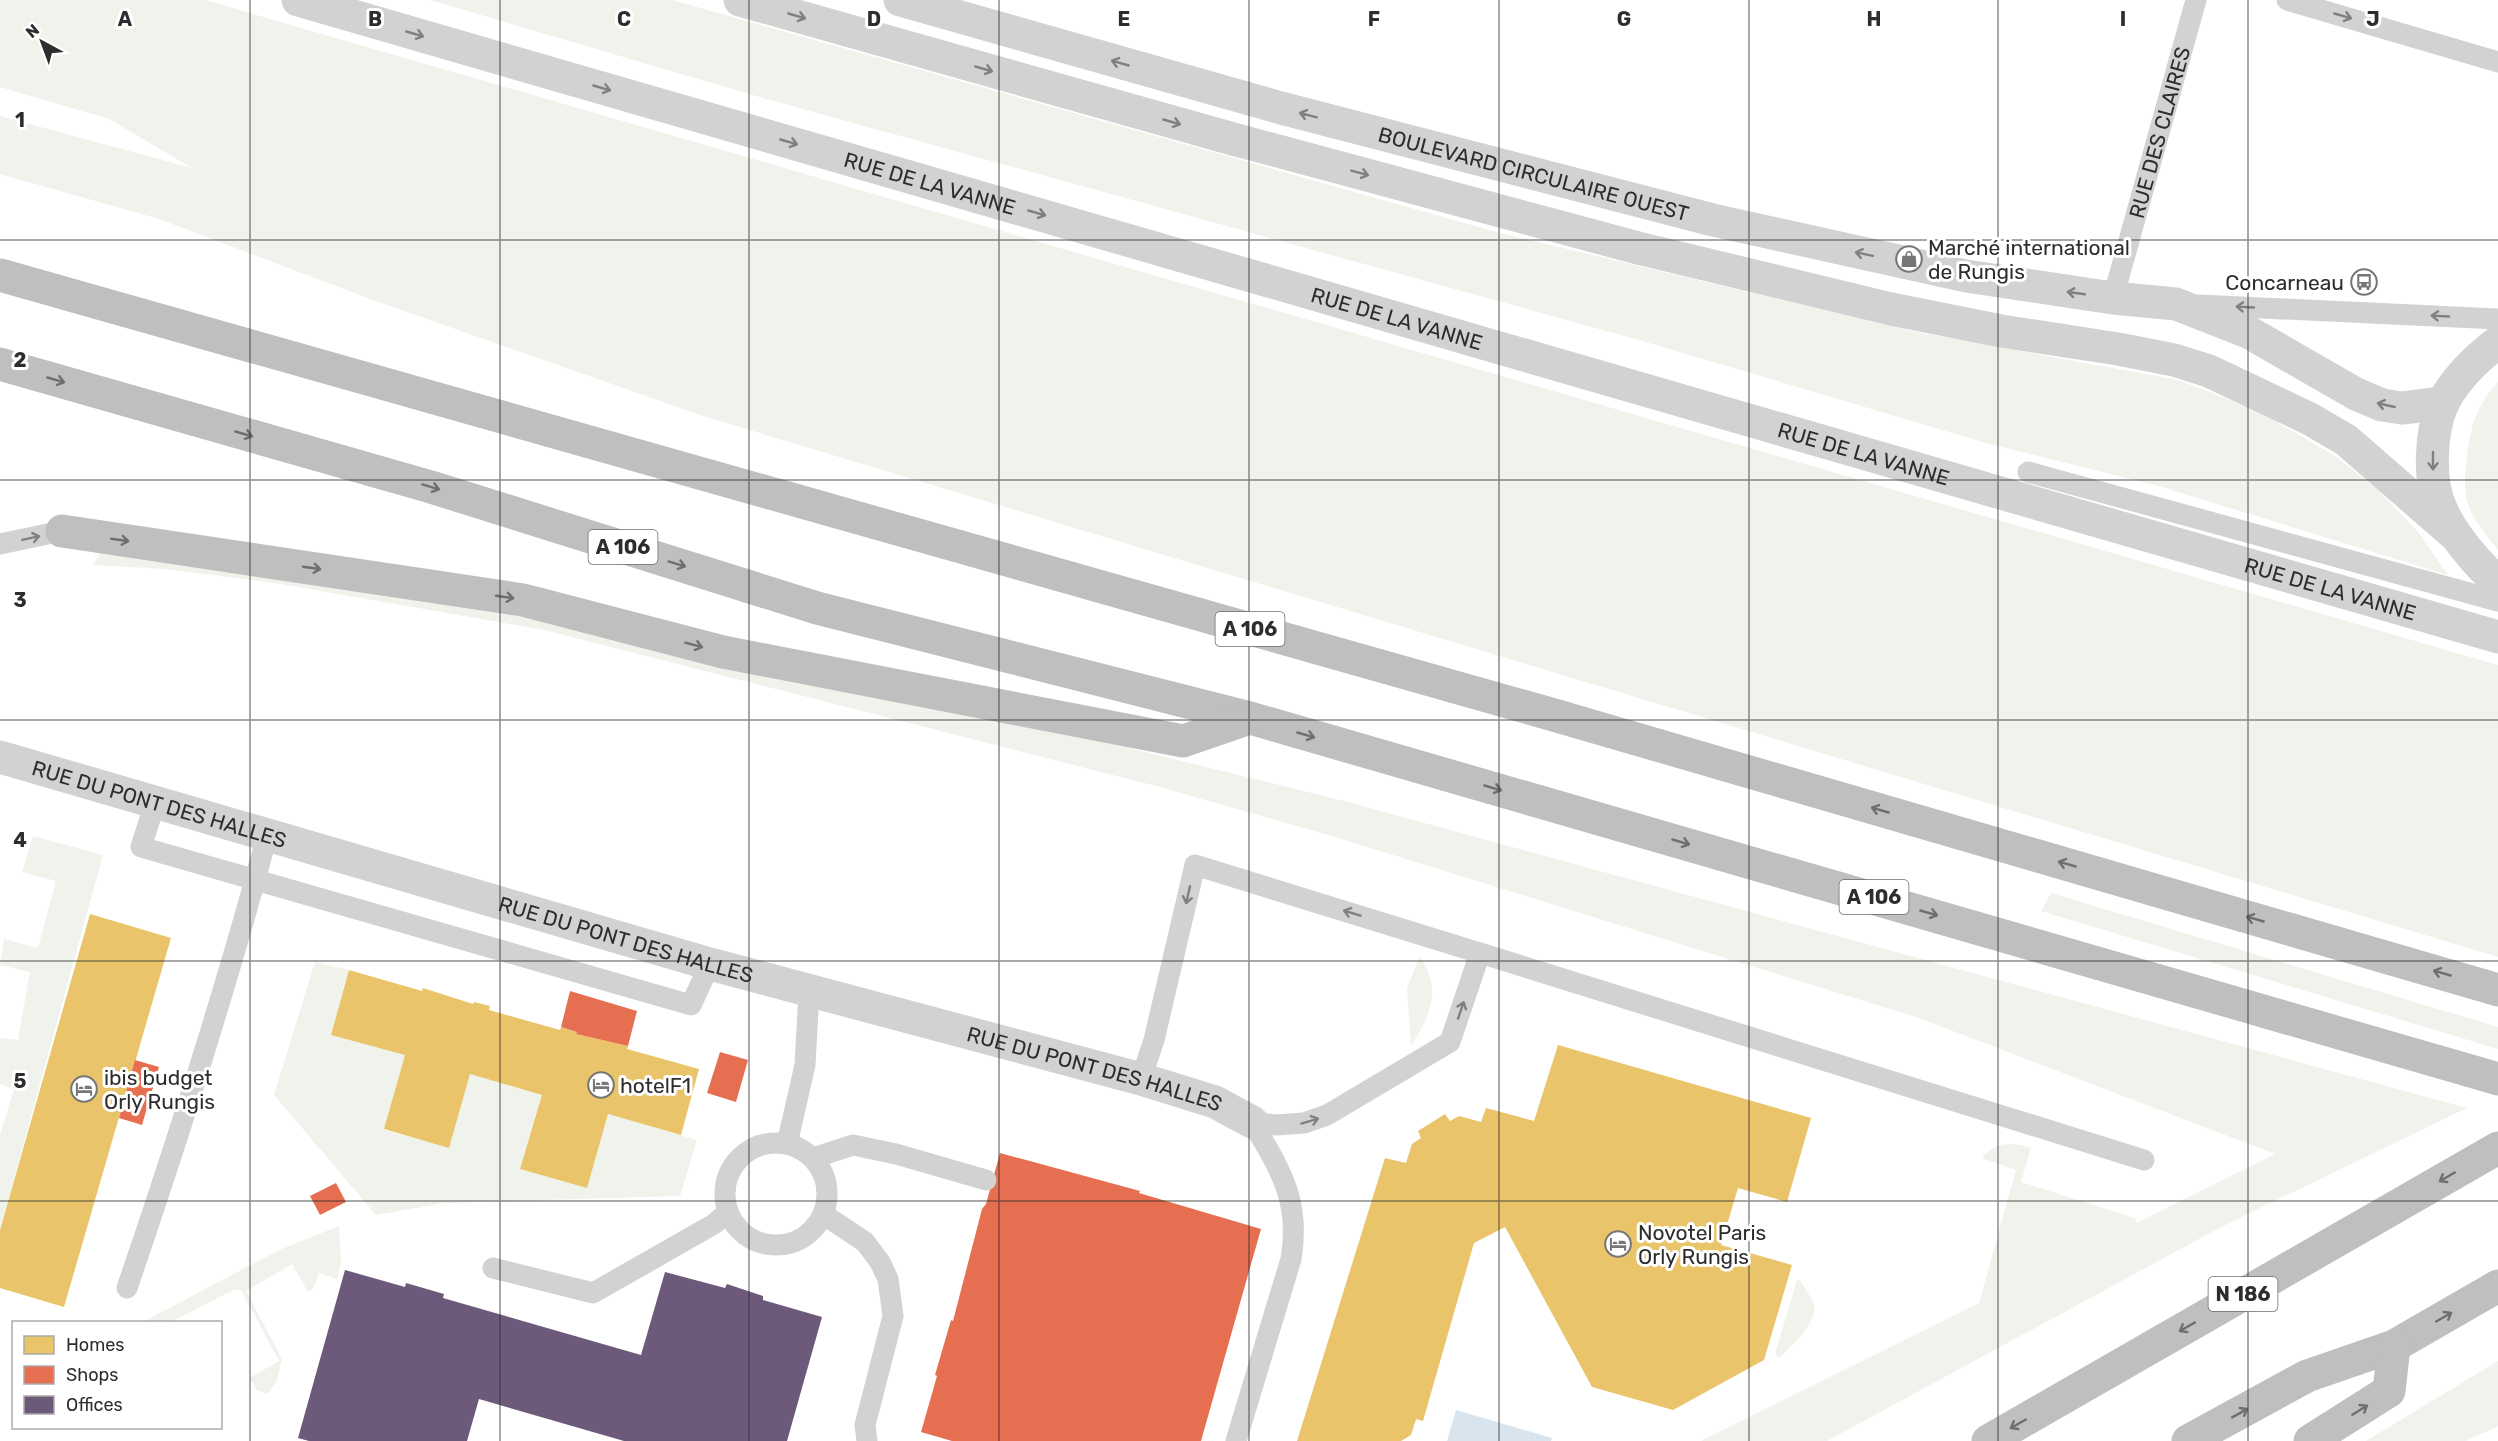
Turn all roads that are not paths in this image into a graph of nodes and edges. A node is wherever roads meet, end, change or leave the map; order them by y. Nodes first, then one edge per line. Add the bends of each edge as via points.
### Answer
1 (298, 0) edge
2 (741, 0) edge
3 (900, 0) edge
4 (2196, 0) edge
5 (2287, 0) edge
6 (2498, 62) edge
7 (0, 275) edge
8 (2113, 298) junction
9 (2176, 304) junction
10 (2498, 319) edge
11 (2498, 342) edge
12 (0, 364) edge
13 (2443, 404) junction
14 (2028, 472) dead end
15 (62, 531) joint
16 (2454, 534) junction
17 (0, 544) edge
18 (2498, 583) edge
19 (2498, 601) edge
20 (2498, 637) edge
21 (1250, 718) junction
22 (0, 757) edge
23 (155, 803) junction
24 (267, 836) junction
25 (255, 880) junction
26 (1480, 953) junction
27 (710, 964) junction
28 (2498, 990) edge
29 (809, 992) junction
30 (1141, 1079) junction
31 (2498, 1079) edge
32 (1252, 1122) junction
33 (787, 1144) junction
34 (2498, 1148) edge
35 (813, 1158) junction
36 (2144, 1160) dead end
37 (986, 1180) dead end
38 (728, 1212) junction
39 (823, 1214) junction
40 (493, 1268) dead end
41 (2498, 1286) edge
42 (127, 1288) dead end
43 (2394, 1346) junction
44 (867, 1441) edge
45 (1236, 1441) edge
46 (1988, 1441) edge
47 (2188, 1441) edge
48 (2310, 1441) edge

1 -> 20 street, RUE DE LA VANNE
2 -> 16 street via 1233,140 1638,248 1891,309 2129,351 2209,370 2346,440
8 -> 3 street, BOULEVARD CIRCULAIRE OUEST via 1965,276 1713,220 1281,108
4 - 8 lane, RUE DES CLAIRES
5 -> 6 lane
28 -> 7 highway, A 106 via 1558,716
8 - 9 street, BOULEVARD CIRCULAIRE OUEST
10 -> 9 lane
13 -> 9 street, BOULEVARD CIRCULAIRE OUEST via 2402,408 2382,405 2250,333
11 - 13 street via 2463,374
12 -> 21 highway, A 106 via 431,487 817,608
13 -> 16 street via 2432,463 2440,509
14 - 19 lane
17 -> 15 lane
15 -> 21 highway via 523,600 723,652 1183,741
16 - 18 street
21 -> 31 highway, A 106
22 - 23 street, RUE DU PONT DES HALLES
23 - 24 street, RUE DU PONT DES HALLES
23 - 25 lane via 141,847
24 - 25 lane
24 - 27 street, RUE DU PONT DES HALLES
25 - 27 lane via 691,1005
25 - 42 lane via 169,1166
26 -> 30 lane via 1195,865 1154,1040
32 -> 26 lane via 1304,1124 1327,1115 1450,1042
26 - 36 lane
27 - 29 street, RUE DU PONT DES HALLES
29 - 30 street, RUE DU PONT DES HALLES
29 - 33 lane via 805,1065
30 - 32 street, RUE DU PONT DES HALLES via 1215,1102
32 - 45 lane via 1284,1182 1296,1233
33 - 35 lane
33 - 38 lane via 757,1146 740,1156 729,1173 724,1193
34 -> 46 highway, N 186
35 - 37 lane via 853,1145
35 - 39 lane via 824,1175 828,1195
38 - 39 lane via 739,1230 755,1241 774,1245 795,1242 812,1231
38 - 40 lane via 714,1224 592,1293
39 - 44 lane via 865,1242 888,1280 893,1317 865,1425
43 -> 41 highway
47 -> 43 highway via 2307,1377
48 -> 43 highway via 2389,1391

